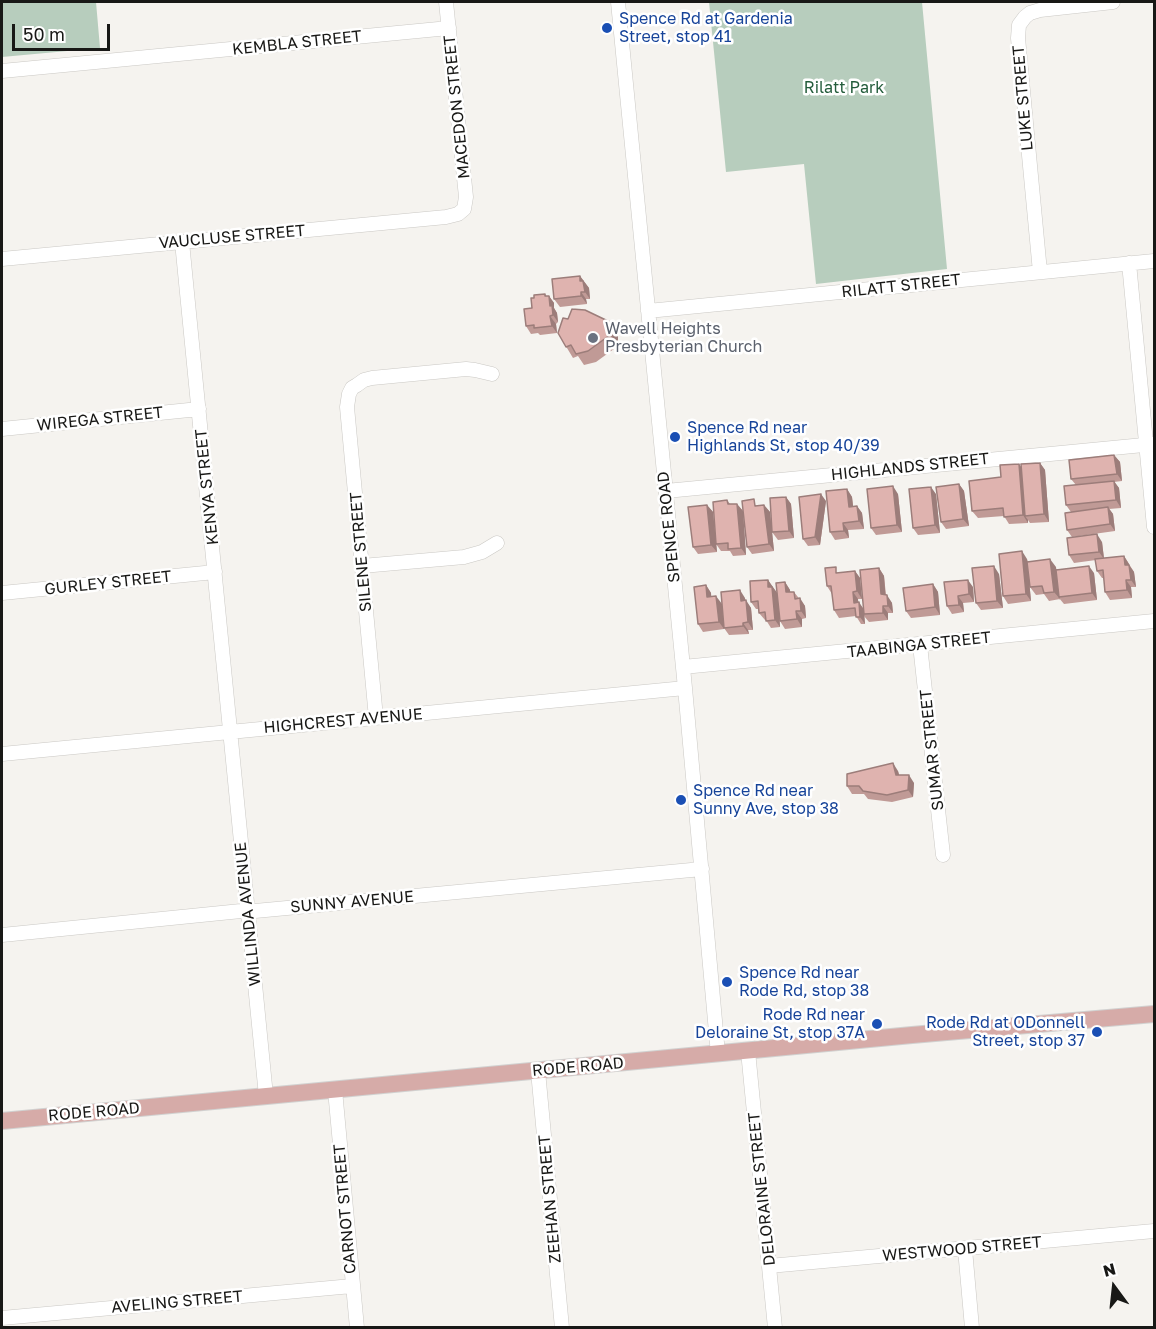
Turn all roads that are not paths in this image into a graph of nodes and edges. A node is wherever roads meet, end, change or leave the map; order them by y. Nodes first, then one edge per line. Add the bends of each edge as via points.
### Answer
1 (446, 2) edge
2 (618, 2) edge
3 (1113, 2) edge
4 (449, 28) junction
5 (2, 71) edge
6 (462, 212) joint
7 (182, 242) junction
8 (2, 259) edge
9 (1155, 261) edge
10 (1130, 263) junction
11 (1040, 272) junction
12 (648, 311) junction
13 (492, 374) dead end
14 (341, 378) dead end
15 (352, 388) junction
16 (199, 409) junction
17 (2, 429) edge
18 (1150, 444) edge
19 (666, 491) junction
20 (1155, 527) edge
21 (497, 543) dead end
22 (362, 566) junction
23 (215, 572) junction
24 (2, 593) edge
25 (1155, 621) edge
26 (920, 645) junction
27 (683, 667) junction
28 (685, 688) junction
29 (376, 718) junction
30 (231, 732) junction
31 (2, 754) edge
32 (943, 855) dead end
33 (702, 869) junction
34 (248, 911) junction
35 (2, 935) edge
36 (1155, 1014) edge
37 (748, 1051) junction
38 (718, 1054) junction
39 (538, 1071) junction
40 (335, 1090) junction
41 (266, 1096) junction
42 (2, 1121) edge
43 (1155, 1231) edge
44 (965, 1249) junction
45 (770, 1266) junction
46 (352, 1286) junction
47 (2, 1318) edge
48 (357, 1328) edge
49 (562, 1328) edge
50 (775, 1328) edge
51 (972, 1328) edge

1 - 4 street, MACEDON STREET
2 - 12 street, SPENCE ROAD
3 - 11 street, LUKE STREET via 1040,10 1030,13 1019,25
4 - 5 street, KEMBLA STREET
4 - 6 street, MACEDON STREET via 466,197
6 - 7 street, VAUCLUSE STREET via 446,217
7 - 8 street, VAUCLUSE STREET
7 - 16 street, KENYA STREET
9 - 10 street, RILATT STREET
10 - 11 street, RILATT STREET
10 - 18 street
11 - 12 street, RILATT STREET
12 - 19 street, SPENCE ROAD
13 - 15 street via 466,369 372,378
14 - 15 street
15 - 22 street, SILENE STREET via 347,407
16 - 17 street, WIREGA STREET
16 - 23 street, KENYA STREET
18 - 19 street, HIGHLANDS STREET
18 - 20 street
19 - 27 street, SPENCE ROAD
21 - 22 street via 464,556
22 - 29 street, SILENE STREET
23 - 24 street, GURLEY STREET
23 - 30 street, KENYA STREET
25 - 26 street, TAABINGA STREET
26 - 27 street, TAABINGA STREET
26 - 32 street, SUMAR STREET
27 - 28 street, SPENCE ROAD
28 - 29 street, HIGHCREST AVENUE
28 - 33 street, SPENCE ROAD
29 - 30 street, HIGHCREST AVENUE
30 - 31 street, HIGHCREST AVENUE
30 - 34 street, WILLINDA AVENUE
33 - 34 street, SUNNY AVENUE
33 - 38 street, SPENCE ROAD
34 - 35 street, SUNNY AVENUE
34 - 41 street, WILLINDA AVENUE
36 - 37 main road, RODE ROAD
37 - 38 main road, RODE ROAD
37 - 45 street, DELORAINE STREET
38 - 39 main road, RODE ROAD
39 - 40 main road, RODE ROAD
39 - 49 street, ZEEHAN STREET
40 - 41 main road, RODE ROAD
40 - 46 street, CARNOT STREET
41 - 42 main road, RODE ROAD
43 - 44 street, WESTWOOD STREET
44 - 45 street, WESTWOOD STREET
44 - 51 street
45 - 50 street, DELORAINE STREET
46 - 47 street, AVELING STREET
46 - 48 street, CARNOT STREET

